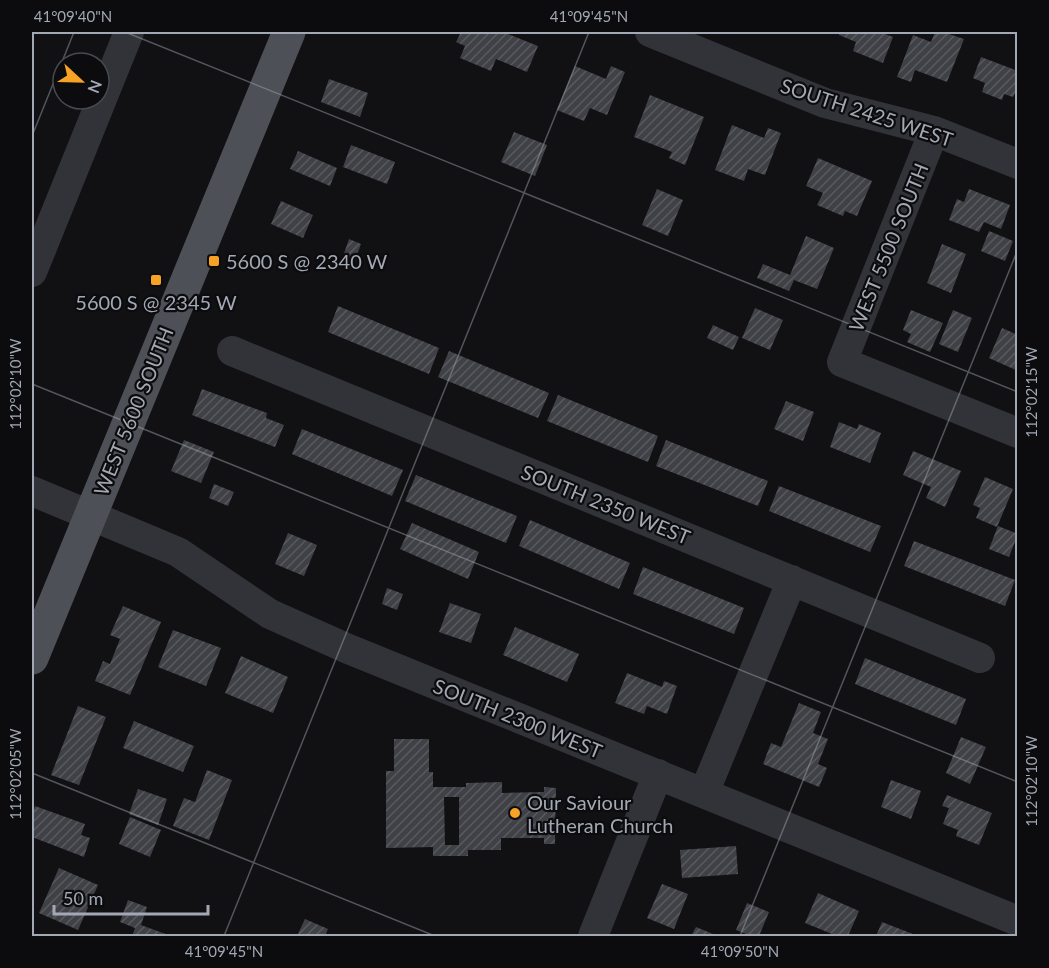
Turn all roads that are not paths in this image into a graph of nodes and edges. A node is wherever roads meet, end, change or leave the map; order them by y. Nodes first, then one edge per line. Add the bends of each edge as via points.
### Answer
1 (129, 32) edge
2 (289, 32) edge
3 (650, 32) edge
4 (934, 131) junction
5 (1017, 165) edge
6 (32, 272) edge
7 (232, 351) dead end
8 (1017, 433) edge
9 (32, 491) edge
10 (90, 516) junction
11 (792, 580) junction
12 (32, 658) edge
13 (980, 658) dead end
14 (658, 774) junction
15 (704, 793) junction
16 (1017, 921) edge
17 (593, 936) edge

1 - 6 street
2 - 10 main road, WEST 5600 SOUTH
3 - 4 street, SOUTH 2425 WEST via 825,103
4 - 5 street, SOUTH 2425 WEST
4 - 8 street, WEST 5500 SOUTH via 842,362
7 - 11 street, SOUTH 2350 WEST
9 - 10 street, SOUTH 2300 WEST
10 - 12 main road, WEST 5600 SOUTH
10 - 14 street, SOUTH 2300 WEST via 178,552 270,614
11 - 13 street, SOUTH 2350 WEST
11 - 15 street
14 - 15 street, SOUTH 2300 WEST
14 - 17 street
15 - 16 street, SOUTH 2300 WEST

